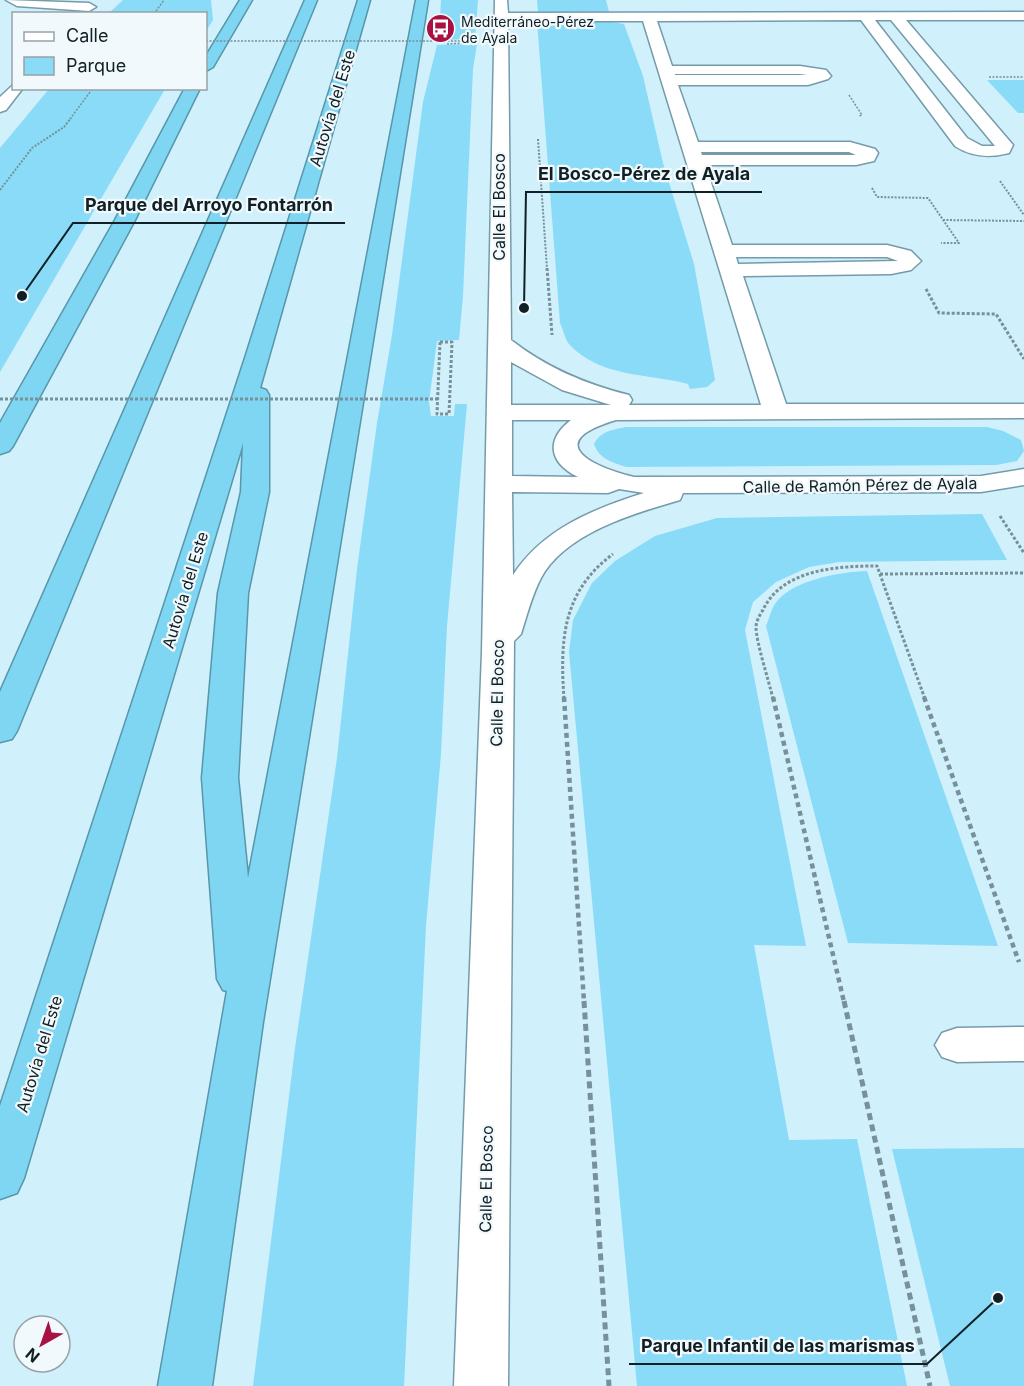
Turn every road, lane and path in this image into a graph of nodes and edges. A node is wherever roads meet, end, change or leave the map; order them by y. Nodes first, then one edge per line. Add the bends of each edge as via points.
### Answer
1 (12, 0) edge
2 (246, 0) edge
3 (311, 0) edge
4 (364, 0) edge
5 (422, 0) edge
6 (89, 7) edge
7 (501, 8) edge
8 (224, 12) dead end
9 (1024, 16) edge
10 (649, 17) junction
11 (870, 22) junction
12 (899, 22) junction
13 (1024, 27) edge
14 (228, 33) junction
15 (207, 41) edge
16 (436, 44) dead end
17 (207, 65) edge
18 (669, 75) junction
19 (823, 76) joint
20 (14, 90) edge
21 (92, 90) edge
22 (192, 90) edge
23 (0, 106) edge
24 (538, 137) dead end
25 (694, 154) junction
26 (859, 154) junction
27 (0, 190) edge
28 (943, 220) junction
29 (1024, 221) edge
30 (907, 258) junction
31 (728, 260) junction
32 (552, 340) dead end
33 (499, 342) junction
34 (257, 358) junction
35 (1024, 359) edge
36 (0, 399) edge
37 (439, 399) junction
38 (775, 410) junction
39 (677, 411) junction
40 (983, 411) junction
41 (1024, 411) edge
42 (617, 412) junction
43 (499, 413) junction
44 (1024, 424) edge
45 (0, 446) edge
46 (1024, 477) edge
47 (499, 484) junction
48 (634, 485) junction
49 (695, 487) junction
50 (1005, 510) dead end
51 (622, 549) dead end
52 (1024, 553) edge
53 (1024, 573) edge
54 (880, 574) junction
55 (498, 652) junction
56 (0, 731) edge
57 (1019, 962) dead end
58 (242, 1022) junction
59 (1024, 1044) edge
60 (957, 1045) dead end
61 (0, 1178) edge
62 (184, 1386) edge
63 (481, 1386) edge
64 (609, 1386) edge
65 (930, 1386) edge

1 - 6 street
2 - 14 highway
3 - 56 highway
4 - 34 highway, Autovía del Este
5 - 58 highway
7 - 10 street
7 - 33 street, Calle El Bosco
8 - 14 highway
9 - 12 street
10 - 11 street
10 - 18 street
11 - 12 street
11 - 12 street via 961,142 979,151 1003,149
12 - 13 street
14 - 17 highway
15 - 16 path, bridge via 478,42
18 - 19 street via 800,70
18 - 25 street
19 - 26 path via 836,77 862,116 840,116
20 - 23 street
21 - 27 path via 64,127 32,148
22 - 45 highway
24 - 32 path
25 - 26 street
25 - 31 street
26 - 28 path via 877,198 928,198
28 - 29 path
28 - 30 path via 958,243 903,243
30 - 31 street via 887,251
30 - 35 path via 939,314 996,314
31 - 38 street
33 - 39 street via 524,363 570,387
33 - 43 street, Calle El Bosco
34 - 58 highway via 255,492 233,593 220,778
34 - 61 highway, Autovía del Este
36 - 37 path, bridge
37 - 37 path via 437,414 449,414 452,342 441,342
38 - 39 street, Calle de Ramón Pérez de Ayala
38 - 40 street, Calle de Ramón Pérez de Ayala
39 - 42 street, Calle de Ramón Pérez de Ayala
40 - 41 street, Calle de Ramón Pérez de Ayala
40 - 44 street
42 - 43 street, Calle de Ramón Pérez de Ayala
42 - 48 street, Calle de Ramón Pérez de Ayala via 585,422 572,432 565,442 566,452 574,464 598,476
43 - 47 street, Calle El Bosco
46 - 49 street, Calle de Ramón Pérez de Ayala via 981,484
47 - 48 street
47 - 55 street, Calle El Bosco
48 - 49 street, Calle de Ramón Pérez de Ayala
49 - 55 street, Calle de Ramón Pérez de Ayala via 611,513 553,547 530,571
50 - 52 path via 997,510
51 - 64 path via 606,559 578,588 567,613 561,657
53 - 54 path
54 - 57 path
54 - 65 path via 877,566 861,566 802,576 777,590 762,607 756,626
55 - 63 street, Calle El Bosco
58 - 62 highway
59 - 60 street

